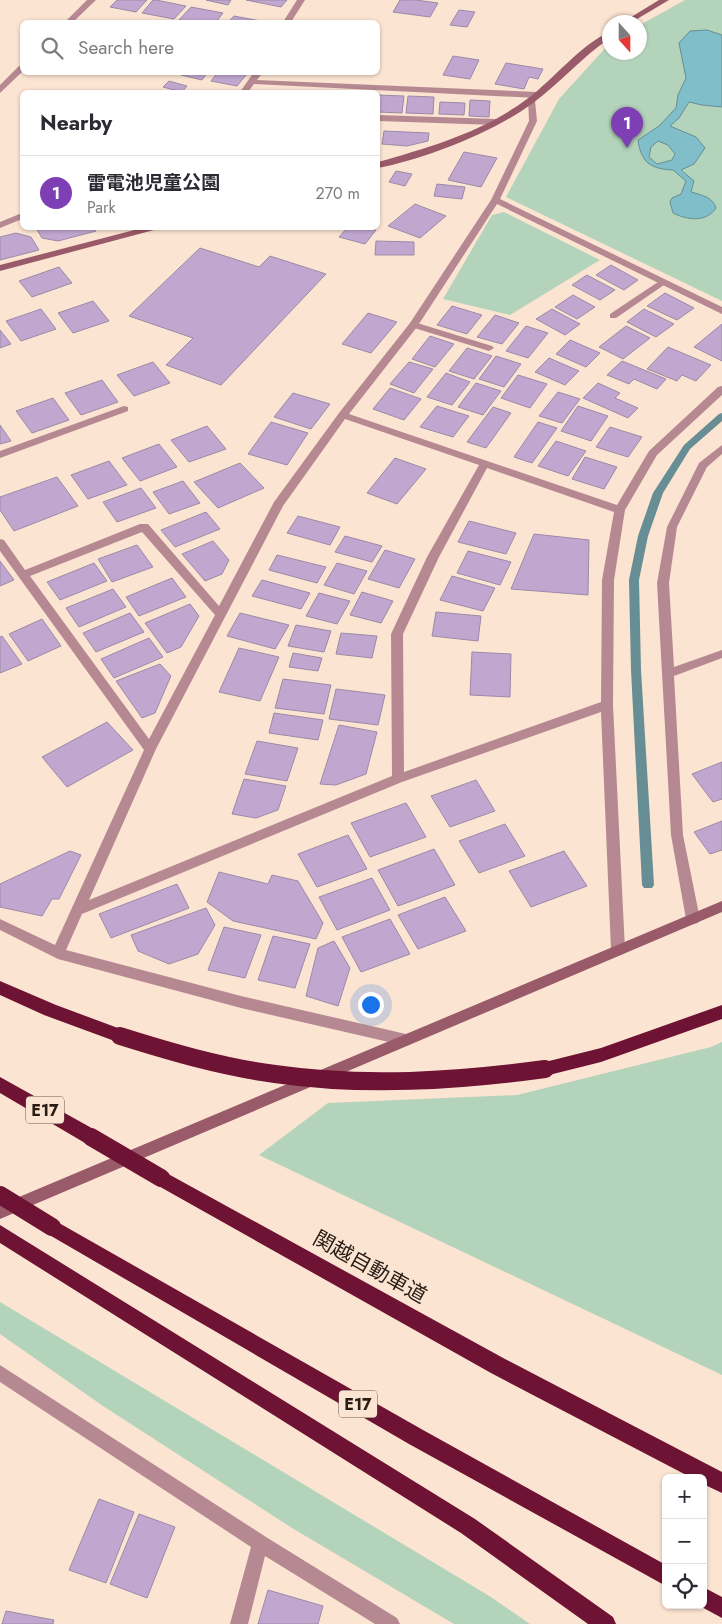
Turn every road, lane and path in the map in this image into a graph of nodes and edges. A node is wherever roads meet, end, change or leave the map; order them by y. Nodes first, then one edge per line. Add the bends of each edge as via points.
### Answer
1 (92, 0) edge
2 (301, 0) edge
3 (665, 0) edge
4 (639, 15) edge
5 (71, 20) edge
6 (288, 20) edge
7 (602, 41) edge
8 (20, 70) edge
9 (258, 75) edge
10 (254, 82) junction
11 (0, 90) edge
12 (246, 90) edge
13 (534, 97) junction
14 (380, 118) edge
15 (496, 122) junction
16 (380, 164) edge
17 (495, 200) junction
18 (20, 217) edge
19 (0, 225) edge
20 (143, 230) edge
21 (0, 268) edge
22 (661, 283) junction
23 (722, 311) edge
24 (613, 316) dead end
25 (414, 325) junction
26 (489, 348) dead end
27 (722, 389) edge
28 (124, 409) dead end
29 (343, 415) junction
30 (722, 448) edge
31 (0, 455) edge
32 (485, 463) junction
33 (620, 510) junction
34 (0, 544) edge
35 (23, 575) junction
36 (220, 614) junction
37 (722, 654) edge
38 (667, 674) junction
39 (607, 705) junction
40 (150, 749) junction
41 (398, 779) junction
42 (722, 906) edge
43 (77, 910) junction
44 (693, 919) junction
45 (0, 924) edge
46 (618, 950) junction
47 (58, 953) junction
48 (0, 988) edge
49 (722, 1012) edge
50 (406, 1040) junction
51 (0, 1084) edge
52 (0, 1195) edge
53 (0, 1212) edge
54 (0, 1233) edge
55 (0, 1373) edge
56 (722, 1483) edge
57 (260, 1543) junction
58 (662, 1574) edge
59 (707, 1599) edge
60 (722, 1608) edge
61 (239, 1624) edge
62 (391, 1624) edge
63 (606, 1624) edge

1 - 5 street
2 - 6 street
3 - 4 street
7 - 13 street
8 - 11 street
9 - 10 street
10 - 12 street
10 - 13 street
13 - 15 street
13 - 17 street via 533,120
14 - 15 street
15 - 16 street via 433,149
17 - 22 street
17 - 25 street
18 - 19 street
20 - 21 street
22 - 23 street
22 - 24 street
25 - 26 street
25 - 29 street
27 - 33 street via 653,453
28 - 31 street
29 - 32 street
29 - 36 street via 278,505
30 - 38 street via 703,466 672,527 663,583
32 - 33 street
32 - 41 street via 433,556 396,634
33 - 39 street via 608,580
34 - 35 street
35 - 36 street via 144,527
35 - 40 street
36 - 40 street
37 - 38 street
38 - 44 street via 677,835
39 - 41 street
39 - 46 street
40 - 43 street
41 - 43 street
42 - 44 street
43 - 47 street
44 - 46 street
45 - 47 street
46 - 50 street
47 - 50 street via 241,1002
48 - 49 highway, bridge via 120,1036 177,1053 238,1068 362,1082 484,1078 545,1069 602,1055
50 - 53 street
51 - 56 highway, 関越自動車道 / E17, bridge via 498,1366
52 - 58 highway, E17, bridge via 416,1437
54 - 63 highway via 468,1526
55 - 57 street
57 - 61 street
57 - 62 street
59 - 60 highway

